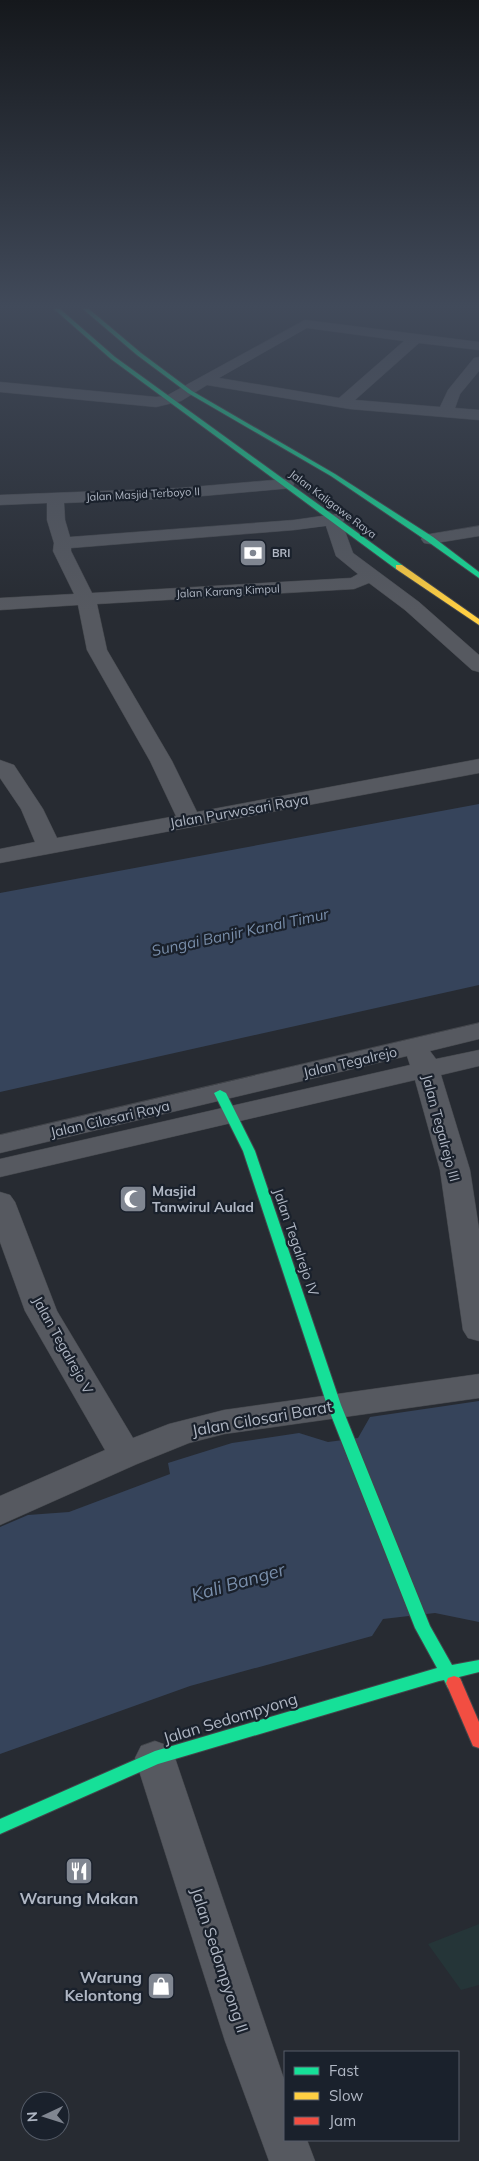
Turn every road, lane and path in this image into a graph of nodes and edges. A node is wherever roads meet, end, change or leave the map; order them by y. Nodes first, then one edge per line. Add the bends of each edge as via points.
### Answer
1 (184, 410) edge
2 (221, 410) edge
3 (415, 410) edge
4 (446, 410) edge
5 (445, 413) junction
6 (479, 415) edge
7 (286, 484) junction
8 (55, 499) junction
9 (0, 500) edge
10 (335, 520) junction
11 (479, 531) edge
12 (430, 539) junction
13 (63, 543) junction
14 (369, 576) junction
15 (479, 576) edge
16 (86, 599) junction
17 (0, 604) edge
18 (479, 623) edge
19 (479, 666) edge
20 (479, 766) edge
21 (0, 767) edge
22 (189, 820) junction
23 (42, 847) junction
24 (0, 856) edge
25 (479, 1031) edge
26 (420, 1058) junction
27 (479, 1058) edge
28 (226, 1103) junction
29 (0, 1144) edge
30 (0, 1168) edge
31 (0, 1202) edge
32 (479, 1330) edge
33 (479, 1386) edge
34 (334, 1405) junction
35 (125, 1455) junction
36 (0, 1511) edge
37 (479, 1666) edge
38 (449, 1671) junction
39 (479, 1740) edge
40 (155, 1758) junction
41 (0, 1827) edge
42 (284, 2140) edge
43 (284, 2141) edge
44 (292, 2161) edge

1 - 7 main road, Jalan Kaligawe Raya
2 - 12 main road, Jalan Kaligawe Raya via 333,475
3 - 5 street
4 - 5 street
5 - 6 street
7 - 8 street, Jalan Masjid Terboyo II
7 - 10 main road, Jalan Kaligawe Raya
8 - 9 street, Jalan Masjid Terboyo II
8 - 13 street via 57,526
10 - 13 street
10 - 14 street via 344,556
10 - 18 main road, Jalan Kaligawe Raya
11 - 12 street
12 - 15 main road, Jalan Kaligawe Raya
13 - 16 street via 62,551
14 - 16 street, Jalan Karang Kimpul via 354,583
14 - 19 street via 412,606
16 - 17 street, Jalan Karang Kimpul
16 - 22 street via 97,650 161,761
20 - 22 street, Jalan Purwosari Raya
21 - 23 street via 6,770 32,809 49,846
22 - 23 street, Jalan Purwosari Raya
23 - 24 street, Jalan Purwosari Raya
25 - 26 street, Jalan Tegalrejo
26 - 27 street
26 - 28 street via 310,1097
26 - 32 street, Jalan Tegalrejo III via 455,1170
28 - 29 street, Jalan Cilosari Raya
28 - 30 street
28 - 34 main road, Jalan Tegalrejo IV via 249,1151
31 - 35 street, Jalan Tegalrejo V via 41,1311
33 - 34 street, Jalan Cilosari Barat
34 - 35 street, Jalan Cilosari Barat via 224,1422 181,1433
34 - 38 main road, Jalan Tegalrejo IV via 423,1628
35 - 36 street, Jalan Cilosari Barat
37 - 38 main road, Jalan Sedompyong
38 - 39 main road, Jalan Tegalrejo IV
38 - 40 main road, Jalan Sedompyong
40 - 41 main road, Jalan Sedompyong
40 - 42 street, Jalan Sedompyong II via 247,2041
43 - 44 street, Jalan Sedompyong II

